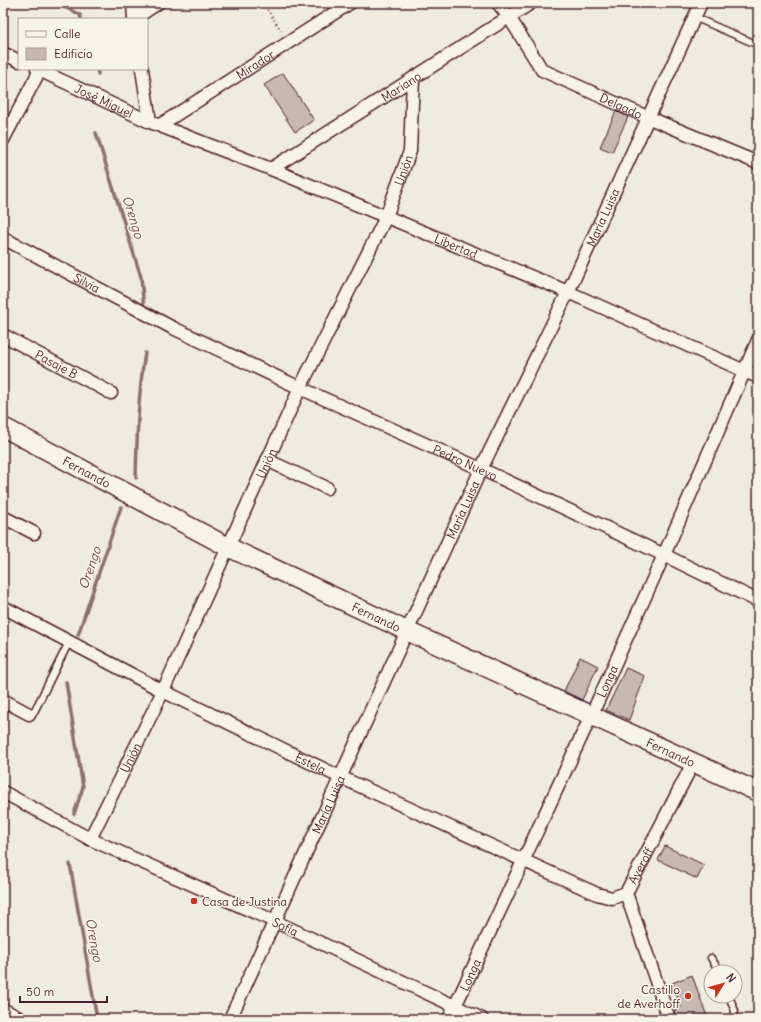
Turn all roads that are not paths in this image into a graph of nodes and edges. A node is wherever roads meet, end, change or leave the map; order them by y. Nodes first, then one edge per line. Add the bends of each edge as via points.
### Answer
1 (133, 3) edge
2 (158, 3) edge
3 (350, 3) edge
4 (498, 3) edge
5 (531, 3) edge
6 (701, 3) edge
7 (509, 17) junction
8 (694, 17) junction
9 (134, 18) edge
10 (136, 18) edge
11 (758, 45) edge
12 (3, 53) edge
13 (18, 60) edge
14 (38, 70) edge
15 (142, 70) edge
16 (413, 79) junction
17 (647, 117) junction
18 (155, 124) junction
19 (3, 140) edge
20 (758, 163) edge
21 (271, 169) junction
22 (386, 217) junction
23 (3, 238) edge
24 (568, 292) junction
25 (171, 327) joint
26 (3, 335) edge
27 (758, 340) edge
28 (744, 370) junction
29 (758, 377) edge
30 (300, 388) junction
31 (111, 393) dead end
32 (3, 427) edge
33 (267, 460) junction
34 (480, 469) junction
35 (328, 488) dead end
36 (3, 516) edge
37 (34, 533) dead end
38 (228, 547) junction
39 (664, 555) junction
40 (758, 600) edge
41 (3, 607) edge
42 (407, 631) junction
43 (69, 642) junction
44 (163, 691) junction
45 (3, 700) edge
46 (29, 714) joint
47 (591, 716) junction
48 (693, 763) junction
49 (340, 777) junction
50 (758, 792) edge
51 (4, 796) edge
52 (90, 839) junction
53 (522, 861) junction
54 (626, 893) junction
55 (274, 921) junction
56 (712, 958) dead end
57 (715, 964) edge
58 (732, 1004) edge
59 (3, 1006) edge
60 (455, 1006) junction
61 (30, 1019) edge
62 (230, 1019) edge
63 (449, 1019) edge
64 (482, 1019) edge
65 (669, 1019) edge
66 (734, 1019) edge

1 - 9 street
2 - 10 street
3 - 18 street, Mirador
4 - 7 street, Delgado
5 - 7 street, Mariano
6 - 8 street, María Luisa
7 - 16 street, Mariano
7 - 17 street, Delgado via 542,70
8 - 11 lane
8 - 17 street, María Luisa
12 - 13 street
14 - 18 street, José Miguel
14 - 19 street
15 - 18 street
16 - 21 street, Mariano
16 - 22 street, Unión via 410,151
17 - 20 street, Delgado
17 - 24 street, María Luisa
18 - 21 street, Libertad
21 - 22 street, Libertad
22 - 24 street, Libertad
22 - 30 street, Unión
23 - 25 street, Silvia
24 - 28 street, Libertad
24 - 34 street, María Luisa
25 - 30 street, Pedro Nuevo
26 - 31 street, Pasaje B
27 - 28 street, Longa
28 - 29 street, Libertad
28 - 39 street, Longa
30 - 33 street, Unión
30 - 34 street, Pedro Nuevo
32 - 38 street, Fernando
33 - 35 street
33 - 38 street, Unión
34 - 39 street, Pedro Nuevo
34 - 42 street, María Luisa
36 - 37 street
38 - 42 street, Fernando
38 - 44 street, Unión
39 - 40 street, Pedro Nuevo
39 - 47 street, Longa
41 - 43 street, Estela
42 - 47 street, Fernando
42 - 49 street, María Luisa
43 - 44 street, Estela
43 - 46 lane via 34,712
44 - 49 street, Estela
44 - 52 street, Unión
45 - 46 street
47 - 48 street, Fernando
47 - 53 street, Longa
48 - 50 street, Fernando
48 - 54 street, Averoff
49 - 53 street, Estela
49 - 55 street, María Luisa
51 - 52 street, Sofía
52 - 55 street, Sofía
53 - 54 street, Estela via 597,894 612,898
53 - 60 street, Longa
54 - 65 street, Averoff
55 - 60 street, Sofía
55 - 62 street, María Luisa
56 - 57 lane
58 - 66 lane
59 - 61 lane
60 - 63 street, Longa
60 - 64 street, Sofía

